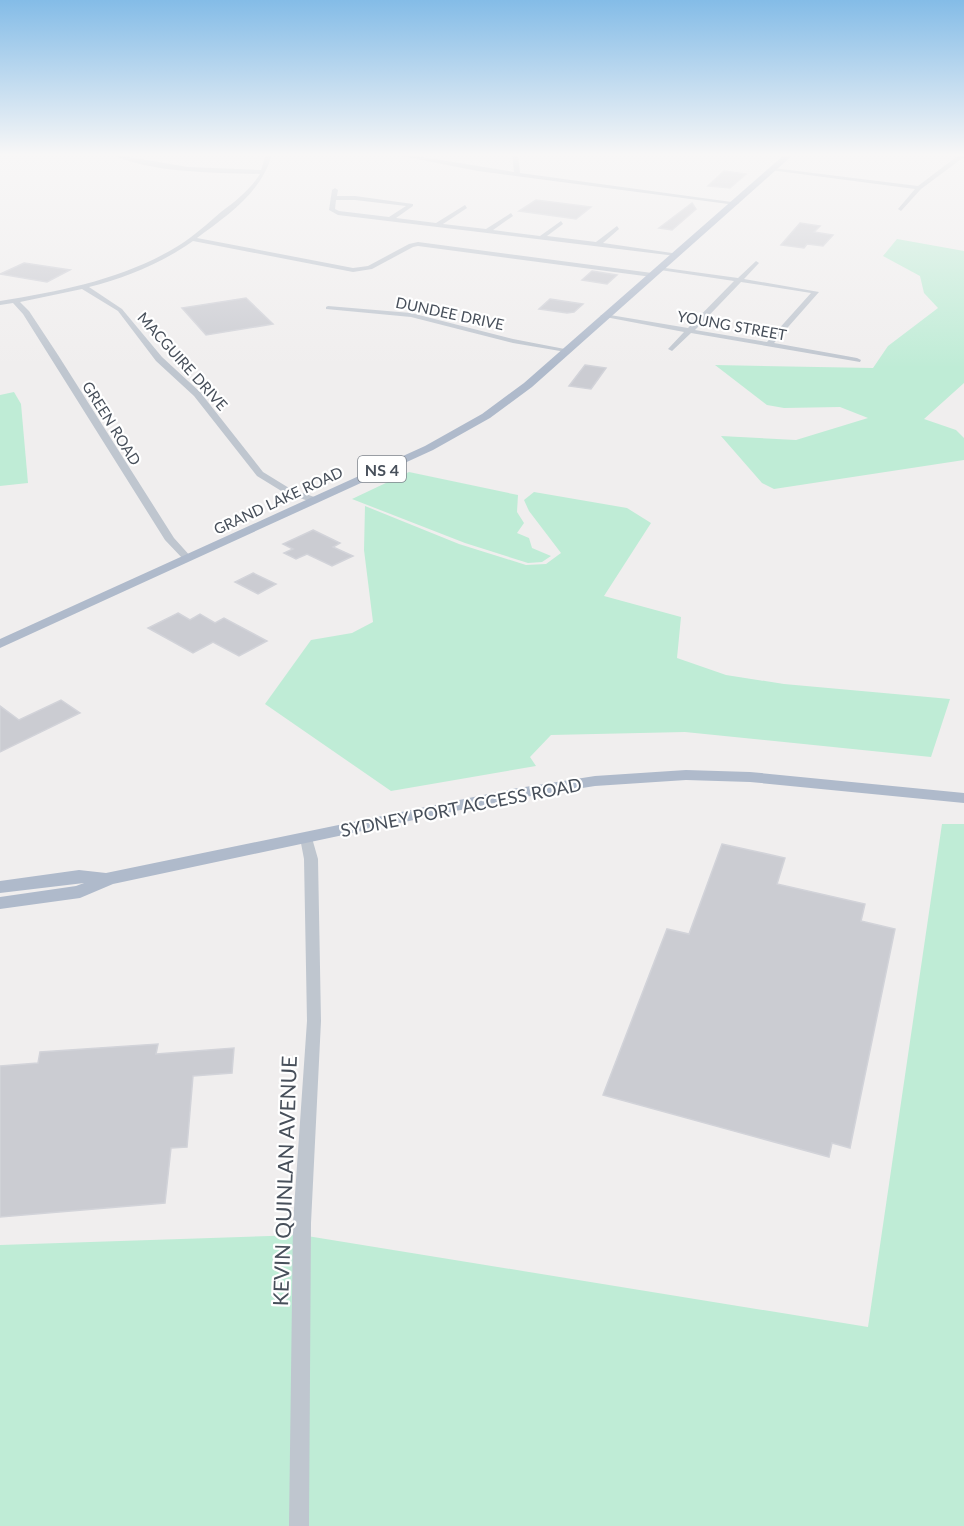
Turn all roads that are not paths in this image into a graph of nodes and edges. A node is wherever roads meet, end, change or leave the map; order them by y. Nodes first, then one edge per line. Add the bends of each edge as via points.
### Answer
1 (208, 225) edge
2 (439, 225) edge
3 (496, 225) edge
4 (558, 225) edge
5 (711, 225) edge
6 (616, 228) dead end
7 (487, 231) junction
8 (542, 237) junction
9 (192, 239) junction
10 (598, 244) junction
11 (676, 254) junction
12 (756, 263) dead end
13 (656, 272) junction
14 (739, 280) junction
15 (82, 286) junction
16 (15, 301) junction
17 (0, 303) edge
18 (328, 308) dead end
19 (604, 316) junction
20 (689, 331) junction
21 (769, 345) junction
22 (672, 349) dead end
23 (566, 350) junction
24 (857, 360) dead end
25 (314, 500) junction
26 (187, 558) junction
27 (0, 644) edge
28 (964, 798) edge
29 (306, 838) junction
30 (105, 879) junction
31 (0, 887) edge
32 (0, 903) edge
33 (299, 1526) edge

1 - 9 street
2 - 7 street
3 - 7 street
4 - 8 street
5 - 11 main road, GRAND LAKE ROAD / NS 4
6 - 10 street
7 - 8 street
8 - 10 street
9 - 13 street via 351,269 370,267 418,244
9 - 15 street via 143,266
10 - 11 street
11 - 13 main road, GRAND LAKE ROAD / NS 4
12 - 14 street
13 - 14 street
13 - 19 main road, GRAND LAKE ROAD / NS 4
14 - 20 street
14 - 21 street via 816,292
15 - 16 street
15 - 25 street, MACGUIRE DRIVE via 118,308 159,358 197,394 260,474 286,490
16 - 17 street
16 - 26 street, GREEN ROAD via 54,355 170,540
18 - 23 street, DUNDEE DRIVE via 411,315
19 - 20 street, YOUNG STREET
19 - 23 main road, GRAND LAKE ROAD / NS 4
20 - 21 street, YOUNG STREET
20 - 22 street
21 - 24 street, YOUNG STREET
23 - 25 main road, GRAND LAKE ROAD / NS 4 via 503,405 464,430
25 - 26 main road, GRAND LAKE ROAD / NS 4
26 - 27 main road, GRAND LAKE ROAD / NS 4
28 - 29 main road, SYDNEY PORT ACCESS ROAD via 750,777 624,778 538,789
29 - 30 main road, SYDNEY PORT ACCESS ROAD
29 - 33 street, KEVIN QUINLAN AVENUE via 312,859 314,1021 302,1223
30 - 31 main road, SYDNEY PORT ACCESS ROAD via 79,876
30 - 32 main road, SYDNEY PORT ACCESS ROAD via 80,892

